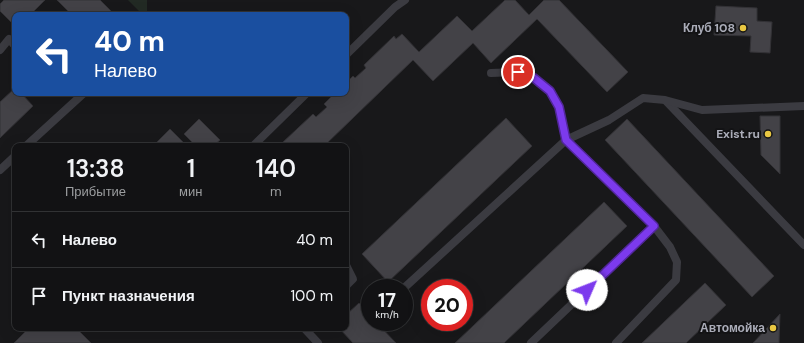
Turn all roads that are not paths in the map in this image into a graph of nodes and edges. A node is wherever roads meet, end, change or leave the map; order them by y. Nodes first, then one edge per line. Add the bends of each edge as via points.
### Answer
1 (404, 0) edge
2 (12, 42) edge
3 (0, 50) edge
4 (349, 52) edge
5 (491, 73) dead end
6 (81, 96) edge
7 (304, 96) edge
8 (665, 100) junction
9 (804, 106) edge
10 (566, 140) junction
11 (29, 143) edge
12 (256, 143) edge
13 (12, 159) edge
14 (0, 170) edge
15 (654, 226) junction
16 (804, 245) edge
17 (349, 271) edge
18 (413, 280) edge
19 (349, 283) edge
20 (307, 331) edge
21 (318, 343) edge
22 (531, 343) edge
23 (616, 343) edge

1 - 4 lane
2 - 3 lane via 10,39
5 - 10 lane via 518,72 534,78 550,91 559,107
6 - 11 lane
7 - 12 lane
8 - 9 lane via 702,110
8 - 10 lane via 643,98 609,120
8 - 16 lane
10 - 15 lane
10 - 18 lane
13 - 14 lane
15 - 22 lane
15 - 23 lane via 670,247 677,262 676,280
17 - 19 lane via 353,280
20 - 21 lane

